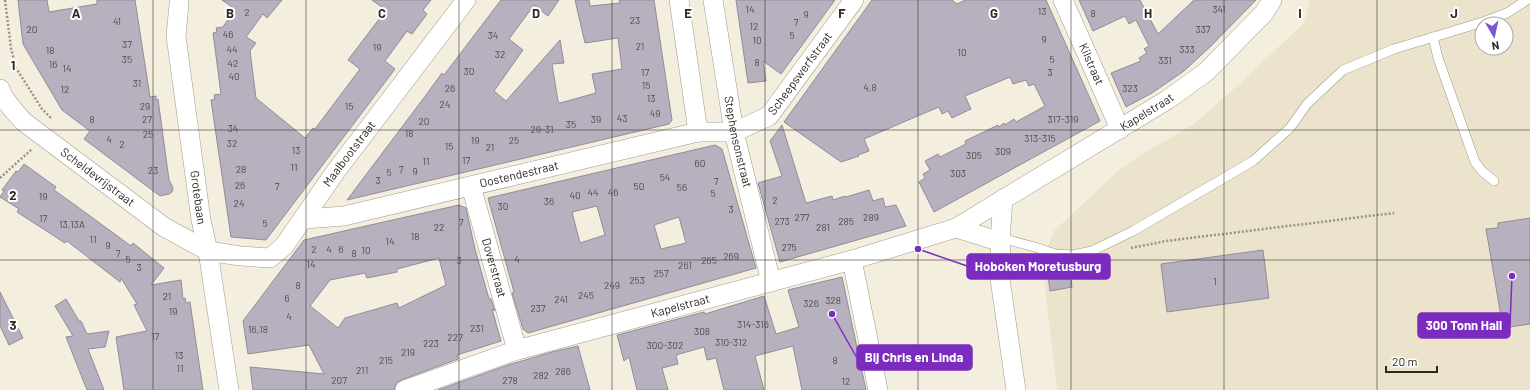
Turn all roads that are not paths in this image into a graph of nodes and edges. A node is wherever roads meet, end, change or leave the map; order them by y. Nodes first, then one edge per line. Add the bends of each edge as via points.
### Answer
1 (466, 0) edge
2 (679, 0) edge
3 (713, 0) edge
4 (854, 0) edge
5 (1064, 0) edge
6 (1272, 0) edge
7 (1527, 0) edge
8 (178, 1) edge
9 (1433, 37) junction
10 (0, 88) edge
11 (1120, 128) junction
12 (698, 132) junction
13 (734, 132) junction
14 (1494, 181) dead end
15 (471, 186) junction
16 (1003, 199) junction
17 (304, 219) junction
18 (956, 228) junction
19 (1001, 240) junction
20 (208, 250) junction
21 (852, 260) junction
22 (772, 282) junction
23 (517, 350) junction
24 (229, 390) edge
25 (406, 390) edge
26 (878, 390) edge
27 (1016, 390) edge

1 - 17 street, Maalbootstraat via 336,171
2 - 12 street
3 - 13 street, Stephensonstraat
4 - 13 street, Scheepswerfstraat via 769,116
5 - 11 street, Kilstraat
6 - 11 street, Kapelstraat via 1264,13 1206,72 1167,100
7 - 9 lane via 1507,13
8 - 20 street, Grotebaan via 176,36 201,220
9 - 14 lane via 1475,162
9 - 19 lane via 1368,58 1343,70 1307,104 1290,128 1253,161 1092,251 1073,256 1054,254
10 - 20 street, Scheldevrijstraat via 24,122 44,138 164,227
11 - 16 street, Kapelstraat
12 - 13 street, Oostendestraat
12 - 15 street, Oostendestraat
13 - 22 street, Stephensonstraat
15 - 17 street, Oostendestraat via 344,216
15 - 23 street, Doverstraat
16 - 18 street, Kapelstraat
16 - 19 street
17 - 20 street, Maalbootstraat via 284,246 270,258
18 - 19 street
18 - 21 street, Kapelstraat
19 - 27 street via 1000,279
20 - 24 street, Grotebaan
21 - 22 street, Kapelstraat
21 - 26 street
22 - 23 street, Kapelstraat
23 - 25 street, Kapelstraat

